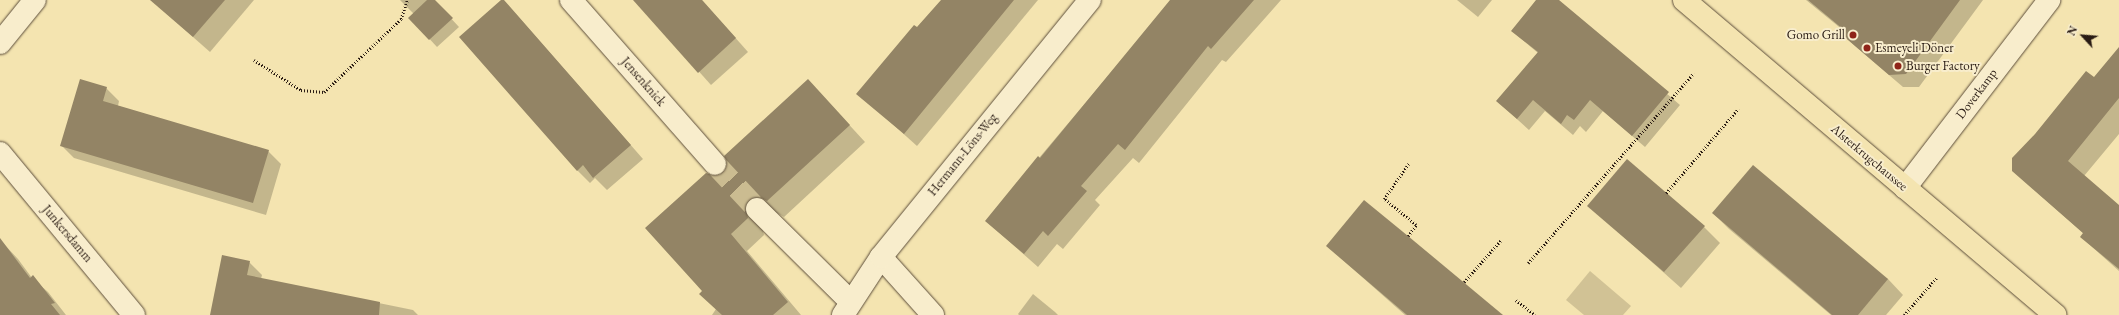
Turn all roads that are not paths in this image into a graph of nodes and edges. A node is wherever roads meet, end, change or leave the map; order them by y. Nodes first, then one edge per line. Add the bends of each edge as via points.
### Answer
1 (35, 0) edge
2 (571, 0) edge
3 (1090, 0) edge
4 (1684, 0) edge
5 (2049, 0) edge
6 (0, 43) edge
7 (0, 154) edge
8 (715, 164) tunnel mouth
9 (1905, 188) junction
10 (757, 209) tunnel mouth
11 (881, 256) junction
12 (846, 308) edge
13 (134, 315) edge
14 (933, 315) edge
15 (2056, 315) edge

1 - 6 street
2 - 8 street, Jensenknick
3 - 11 street, Hermann-Löns-Weg
4 - 9 main road, Alsterkrugchaussee
5 - 9 street, Doverkamp
7 - 13 street, Junkersdamm
9 - 15 main road, Alsterkrugchaussee
10 - 12 street
11 - 12 street, Hermann-Löns-Weg
11 - 14 street

